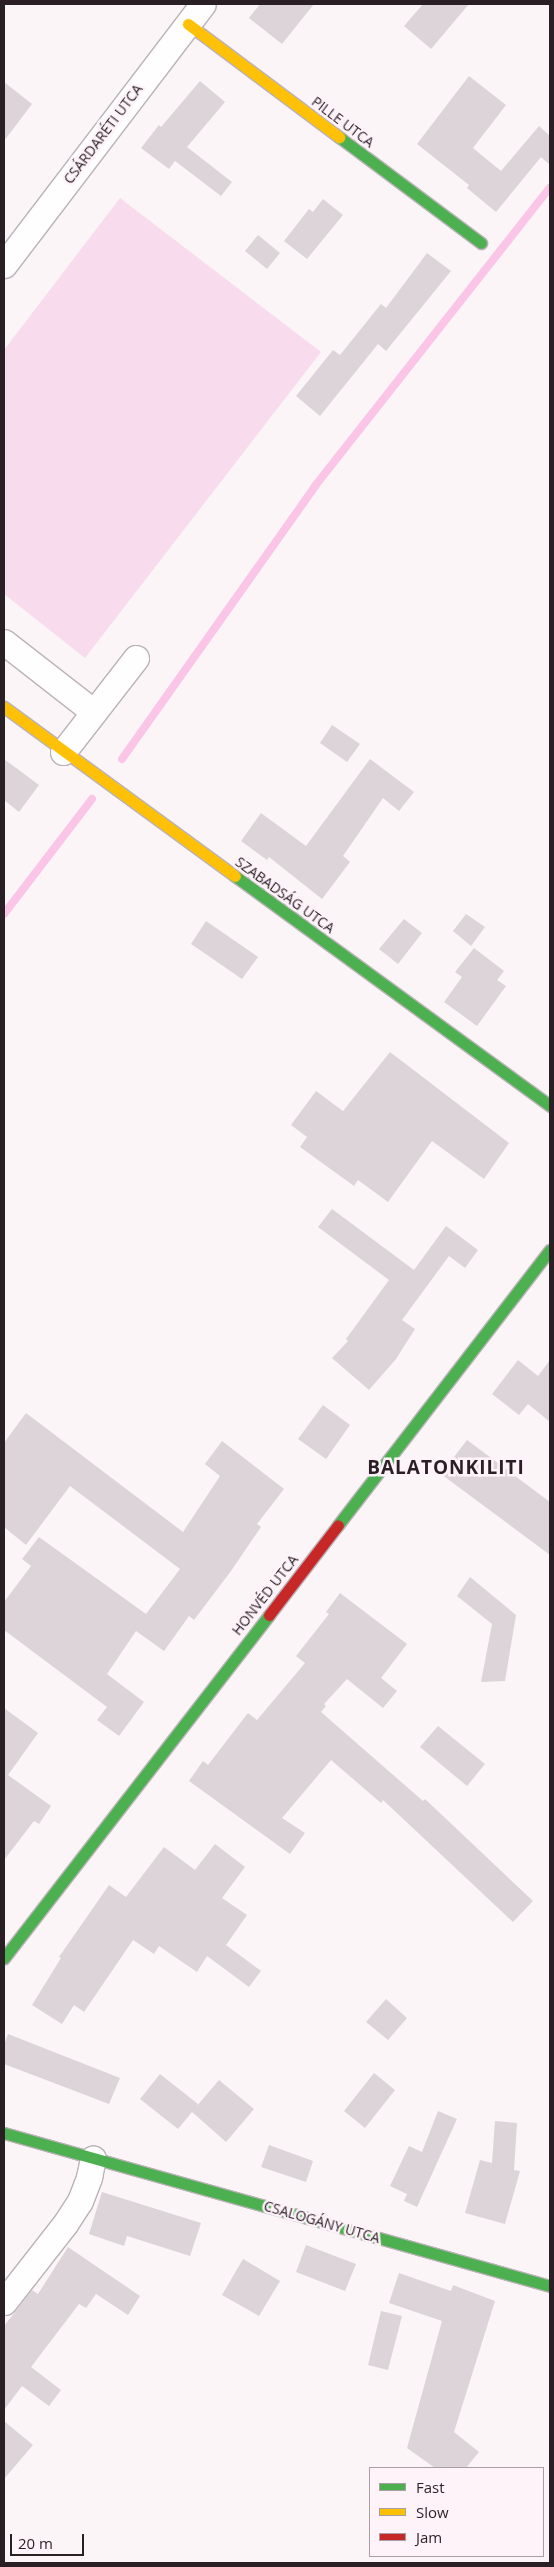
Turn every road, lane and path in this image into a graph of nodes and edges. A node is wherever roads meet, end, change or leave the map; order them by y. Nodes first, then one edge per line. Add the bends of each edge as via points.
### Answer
1 (203, 4) edge
2 (188, 24) junction
3 (481, 243) dead end
4 (4, 264) edge
5 (4, 642) edge
6 (136, 658) dead end
7 (4, 707) edge
8 (94, 712) junction
9 (63, 752) junction
10 (550, 1106) edge
11 (550, 1250) edge
12 (4, 1958) edge
13 (4, 2134) edge
14 (93, 2158) junction
15 (550, 2286) edge
16 (4, 2302) edge

1 - 2 street, CSÁRDARÉTI UTCA
2 - 3 street, PILLE UTCA
2 - 4 street, CSÁRDARÉTI UTCA
5 - 8 street
6 - 8 street
7 - 9 street, SZABADSÁG UTCA
8 - 9 street
9 - 10 street, SZABADSÁG UTCA
11 - 12 street, HONVÉD UTCA
13 - 14 street, CSALOGÁNY UTCA
14 - 15 street, CSALOGÁNY UTCA
14 - 16 street via 80,2201

